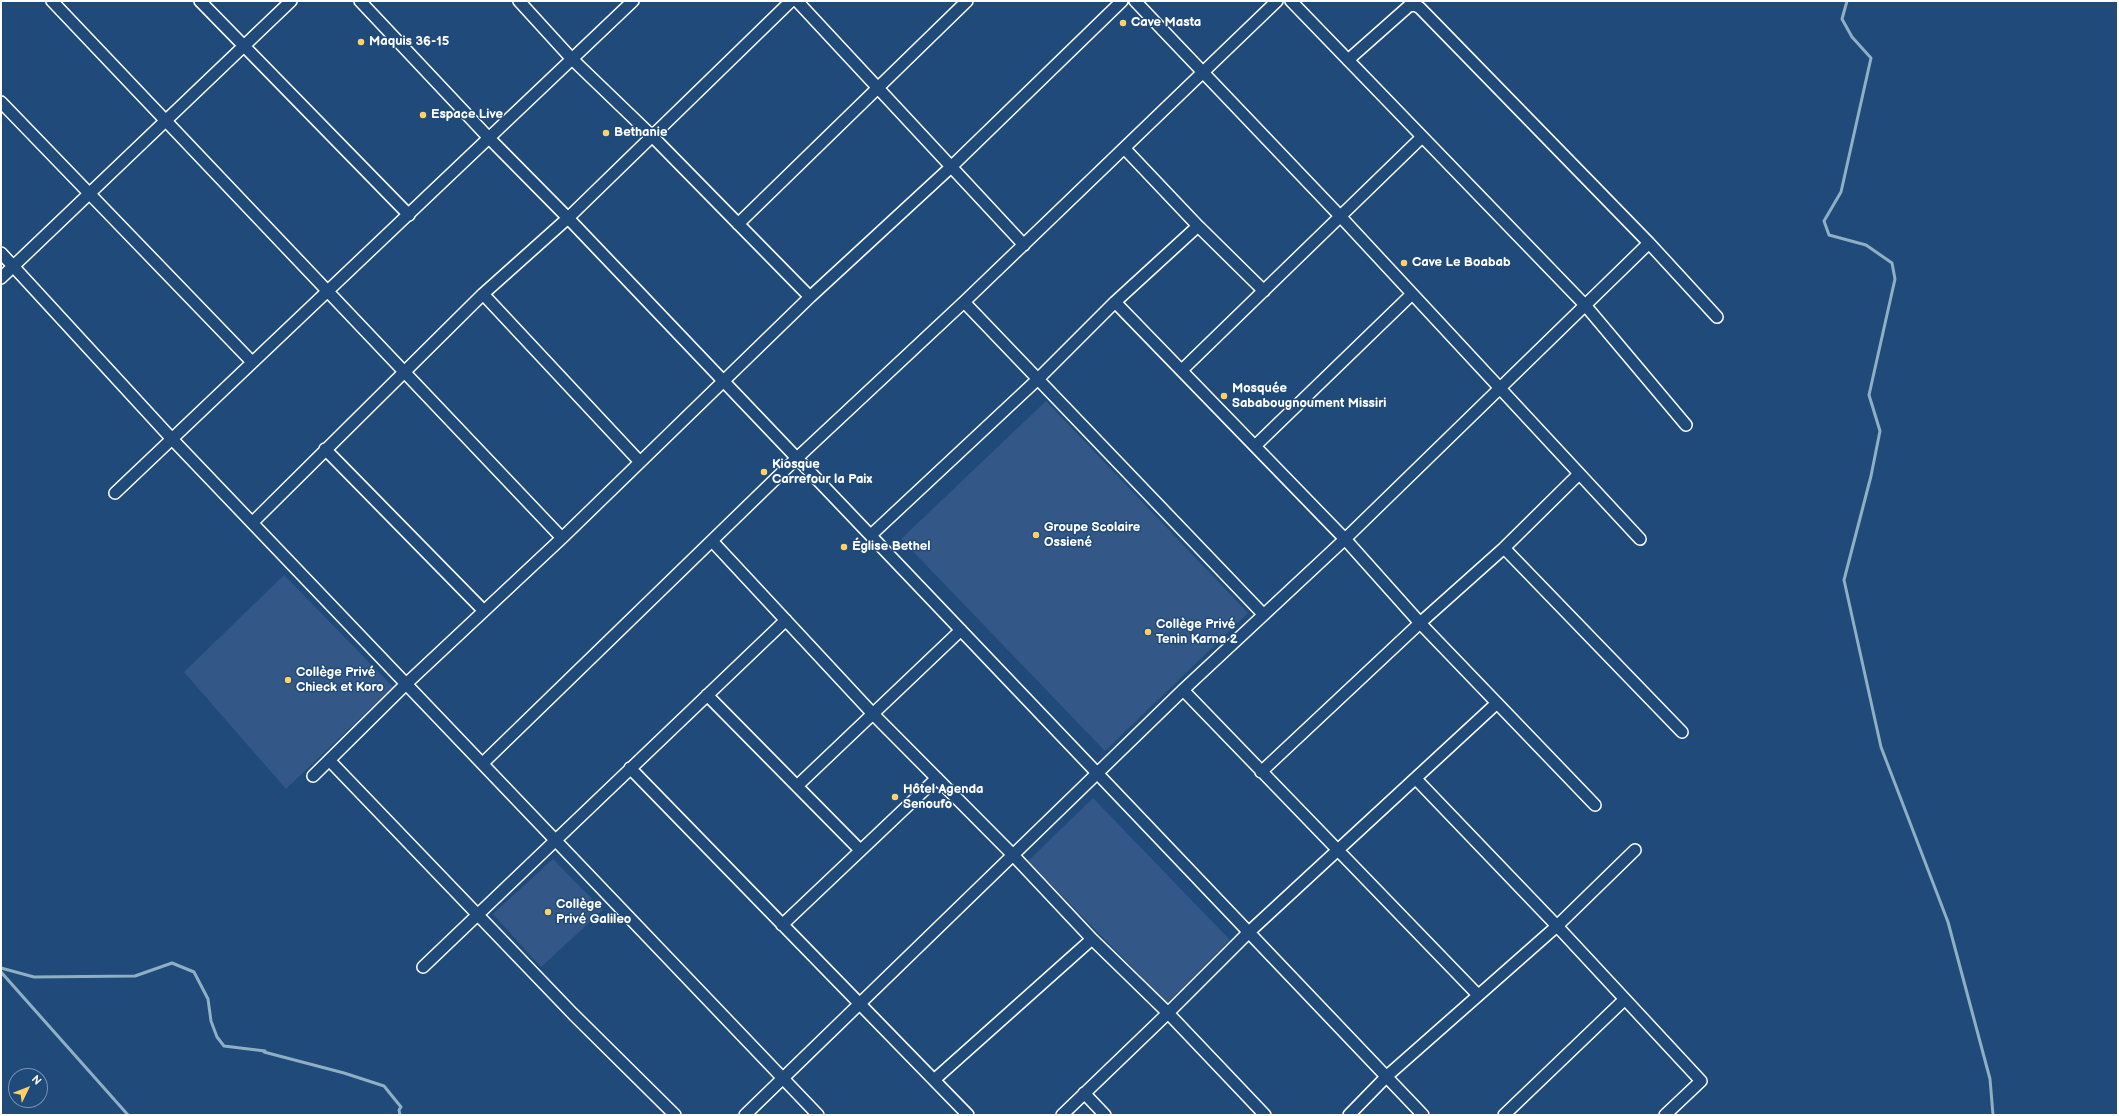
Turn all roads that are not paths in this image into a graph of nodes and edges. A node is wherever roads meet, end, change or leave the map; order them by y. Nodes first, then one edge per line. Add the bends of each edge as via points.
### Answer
1 (52, 1) edge
2 (200, 1) edge
3 (291, 1) edge
4 (360, 1) edge
5 (519, 1) edge
6 (633, 1) edge
7 (791, 1) edge
8 (797, 1) edge
9 (967, 1) edge
10 (1122, 1) edge
11 (1135, 1) edge
12 (1277, 1) edge
13 (1291, 1) edge
14 (245, 46) junction
15 (571, 58) junction
16 (1348, 60) junction
17 (1203, 72) junction
18 (878, 88) junction
19 (1, 102) edge
20 (165, 122) junction
21 (652, 136) junction
22 (488, 137) junction
23 (1422, 137) junction
24 (1125, 148) junction
25 (951, 167) junction
26 (90, 194) junction
27 (409, 215) junction
28 (1340, 216) junction
29 (568, 218) junction
30 (738, 224) junction
31 (1198, 226) junction
32 (1649, 243) junction
33 (1024, 245) junction
34 (1, 253) edge
35 (14, 266) junction
36 (1, 278) edge
37 (326, 291) junction
38 (1264, 291) junction
39 (483, 294) junction
40 (1412, 295) junction
41 (810, 298) junction
42 (964, 302) junction
43 (1115, 302) junction
44 (1585, 305) junction
45 (1717, 317) dead end
46 (252, 362) junction
47 (1182, 370) junction
48 (406, 372) junction
49 (1038, 379) junction
50 (724, 381) junction
51 (1499, 388) junction
52 (1686, 425) dead end
53 (172, 439) junction
54 (1255, 446) junction
55 (325, 449) junction
56 (797, 458) junction
57 (640, 462) junction
58 (1579, 474) junction
59 (115, 493) dead end
60 (253, 522) junction
61 (871, 535) junction
62 (562, 538) junction
63 (1345, 539) junction
64 (1640, 539) dead end
65 (713, 542) junction
66 (1504, 548) junction
67 (484, 611) junction
68 (1263, 614) junction
69 (786, 620) junction
70 (1420, 623) junction
71 (961, 630) junction
72 (406, 684) junction
73 (1182, 690) junction
74 (708, 694) junction
75 (1497, 703) junction
76 (873, 714) junction
77 (1682, 732) dead end
78 (329, 760) junction
79 (483, 763) junction
80 (630, 768) junction
81 (1261, 772) junction
82 (1098, 773) junction
83 (313, 776) dead end
84 (937, 778) junction
85 (1416, 779) junction
86 (797, 786) junction
87 (1595, 805) dead end
88 (556, 840) junction
89 (860, 850) junction
90 (1635, 850) dead end
91 (1337, 852) junction
92 (1014, 855) junction
93 (479, 915) junction
94 (782, 924) junction
95 (1557, 926) junction
96 (1249, 932) junction
97 (1092, 939) junction
98 (423, 966) dead end
99 (1478, 995) junction
100 (1624, 1000) junction
101 (859, 1005) junction
102 (1168, 1013) junction
103 (1387, 1076) junction
104 (783, 1077) junction
105 (934, 1080) junction
106 (1084, 1093) junction
107 (675, 1115) edge
108 (745, 1115) edge
109 (818, 1115) edge
110 (968, 1115) edge
111 (1062, 1115) edge
112 (1106, 1115) edge
113 (1266, 1115) edge
114 (1349, 1115) edge
115 (1423, 1115) edge
116 (1504, 1115) edge
117 (1665, 1115) edge

1 - 20 street
2 - 14 street
3 - 14 street
4 - 22 street
5 - 15 street
6 - 15 street
7 - 21 street
8 - 18 street
9 - 18 street
10 - 25 street
11 - 17 street
12 - 17 street
13 - 16 street
14 - 20 street
14 - 27 street
15 - 21 street
15 - 22 street
16 - 23 street
16 - 32 street via 1409,6 1415,5 1420,8
17 - 24 street
17 - 28 street
18 - 25 street
18 - 30 street
19 - 26 street
20 - 26 street
20 - 37 street
21 - 29 street
21 - 30 street
22 - 27 street
22 - 29 street
23 - 28 street
23 - 44 street
24 - 31 street
24 - 33 street
25 - 33 street
25 - 41 street
26 - 35 street
26 - 46 street
27 - 37 street
28 - 38 street
28 - 40 street
29 - 39 street
29 - 50 street
30 - 41 street
31 - 38 street
31 - 43 street
32 - 44 street
32 - 45 street
33 - 42 street
34 - 35 street
35 - 36 street
35 - 53 street
37 - 46 street
37 - 48 street
38 - 47 street
39 - 48 street
39 - 57 street
40 - 51 street
40 - 54 street
41 - 50 street
42 - 49 street
42 - 56 street
43 - 47 street
43 - 49 street
44 - 51 street
44 - 52 street
46 - 53 street
47 - 54 street
48 - 55 street
48 - 62 street
49 - 61 street
49 - 68 street
50 - 56 street
50 - 57 street
51 - 58 street
51 - 63 street
53 - 59 street
53 - 60 street
54 - 63 street
55 - 60 street
55 - 67 street
56 - 61 street
56 - 65 street
57 - 62 street
58 - 64 street
58 - 66 street
60 - 72 street
61 - 71 street
62 - 67 street
63 - 68 street
63 - 70 street
65 - 69 street
65 - 79 street
66 - 70 street
66 - 77 street
67 - 72 street
68 - 73 street
69 - 74 street
69 - 76 street
70 - 75 street
70 - 81 street
71 - 76 street
71 - 82 street
72 - 78 street
72 - 79 street
73 - 81 street
73 - 82 street
74 - 80 street
74 - 86 street
75 - 85 street
75 - 87 street
76 - 84 street
76 - 86 street
78 - 83 street
78 - 93 street
79 - 88 street
80 - 88 street
80 - 94 street
81 - 91 street
82 - 92 street
82 - 96 street
84 - 89 street
84 - 92 street
85 - 91 street
85 - 95 street
86 - 89 street
88 - 93 street
88 - 104 street
89 - 94 street
90 - 95 street
91 - 96 street
91 - 99 street
92 - 97 street
92 - 101 street
93 - 98 street
93 - 107 street via 573,1014
94 - 101 street
95 - 99 street
95 - 100 street
96 - 102 street
96 - 103 street
97 - 102 street
97 - 105 street
99 - 103 street
100 - 116 street
100 - 117 street via 1701,1081
101 - 104 street
101 - 105 street
102 - 106 street
102 - 113 street
103 - 114 street
103 - 115 street
104 - 108 street
104 - 109 street
105 - 110 street
106 - 111 street
106 - 112 street

